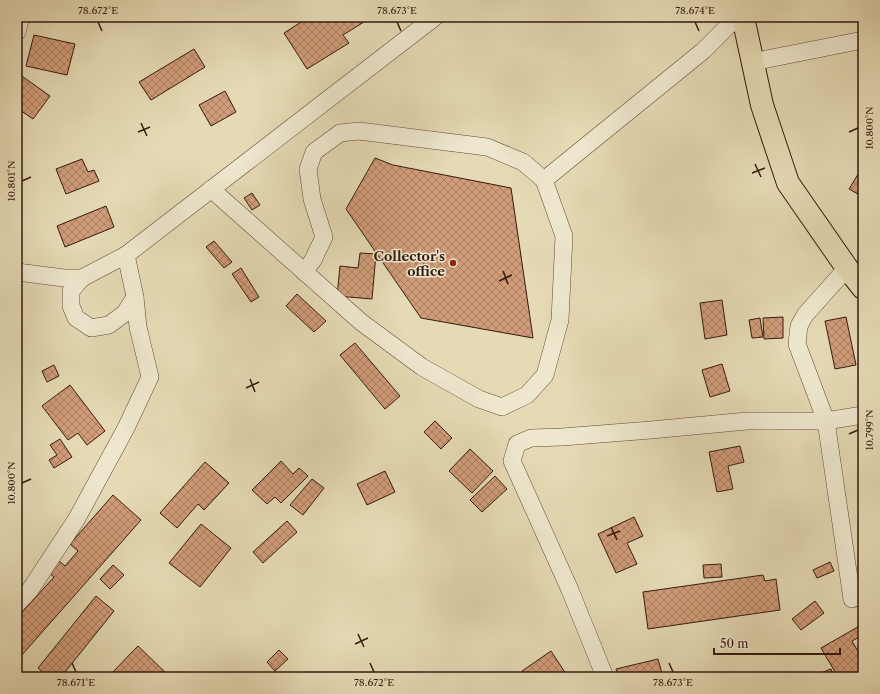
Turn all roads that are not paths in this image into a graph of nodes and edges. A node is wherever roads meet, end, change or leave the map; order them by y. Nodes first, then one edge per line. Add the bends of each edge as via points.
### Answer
1 (21, 17) edge
2 (435, 17) edge
3 (737, 17) edge
4 (743, 17) edge
5 (17, 32) edge
6 (863, 40) edge
7 (752, 62) junction
8 (544, 180) junction
9 (211, 190) junction
10 (126, 255) junction
11 (847, 268) junction
12 (17, 272) edge
13 (304, 272) junction
14 (82, 278) junction
15 (863, 288) edge
16 (134, 297) junction
17 (863, 414) edge
18 (826, 421) junction
19 (852, 600) dead end
20 (17, 604) edge
21 (605, 677) edge

1 - 5 street
2 - 9 street
3 - 8 street via 703,51
4 - 7 main road
6 - 7 street
7 - 11 main road via 762,104 788,183
8 - 13 street via 523,162 487,147 359,131 340,133 314,152 308,169 312,199 324,237
8 - 13 street via 564,236 560,320 545,375 527,395 502,407 479,400 422,367 360,322
9 - 10 street
9 - 13 street
10 - 14 street
10 - 16 street
11 - 15 main road
11 - 18 street via 798,326 797,344
12 - 14 street
14 - 16 street via 72,291 71,306 76,318 92,328 109,325 120,317
16 - 20 street via 150,378 76,520 30,590
17 - 18 street
18 - 19 street
18 - 21 street via 747,421 531,438 517,444 512,461 570,590

